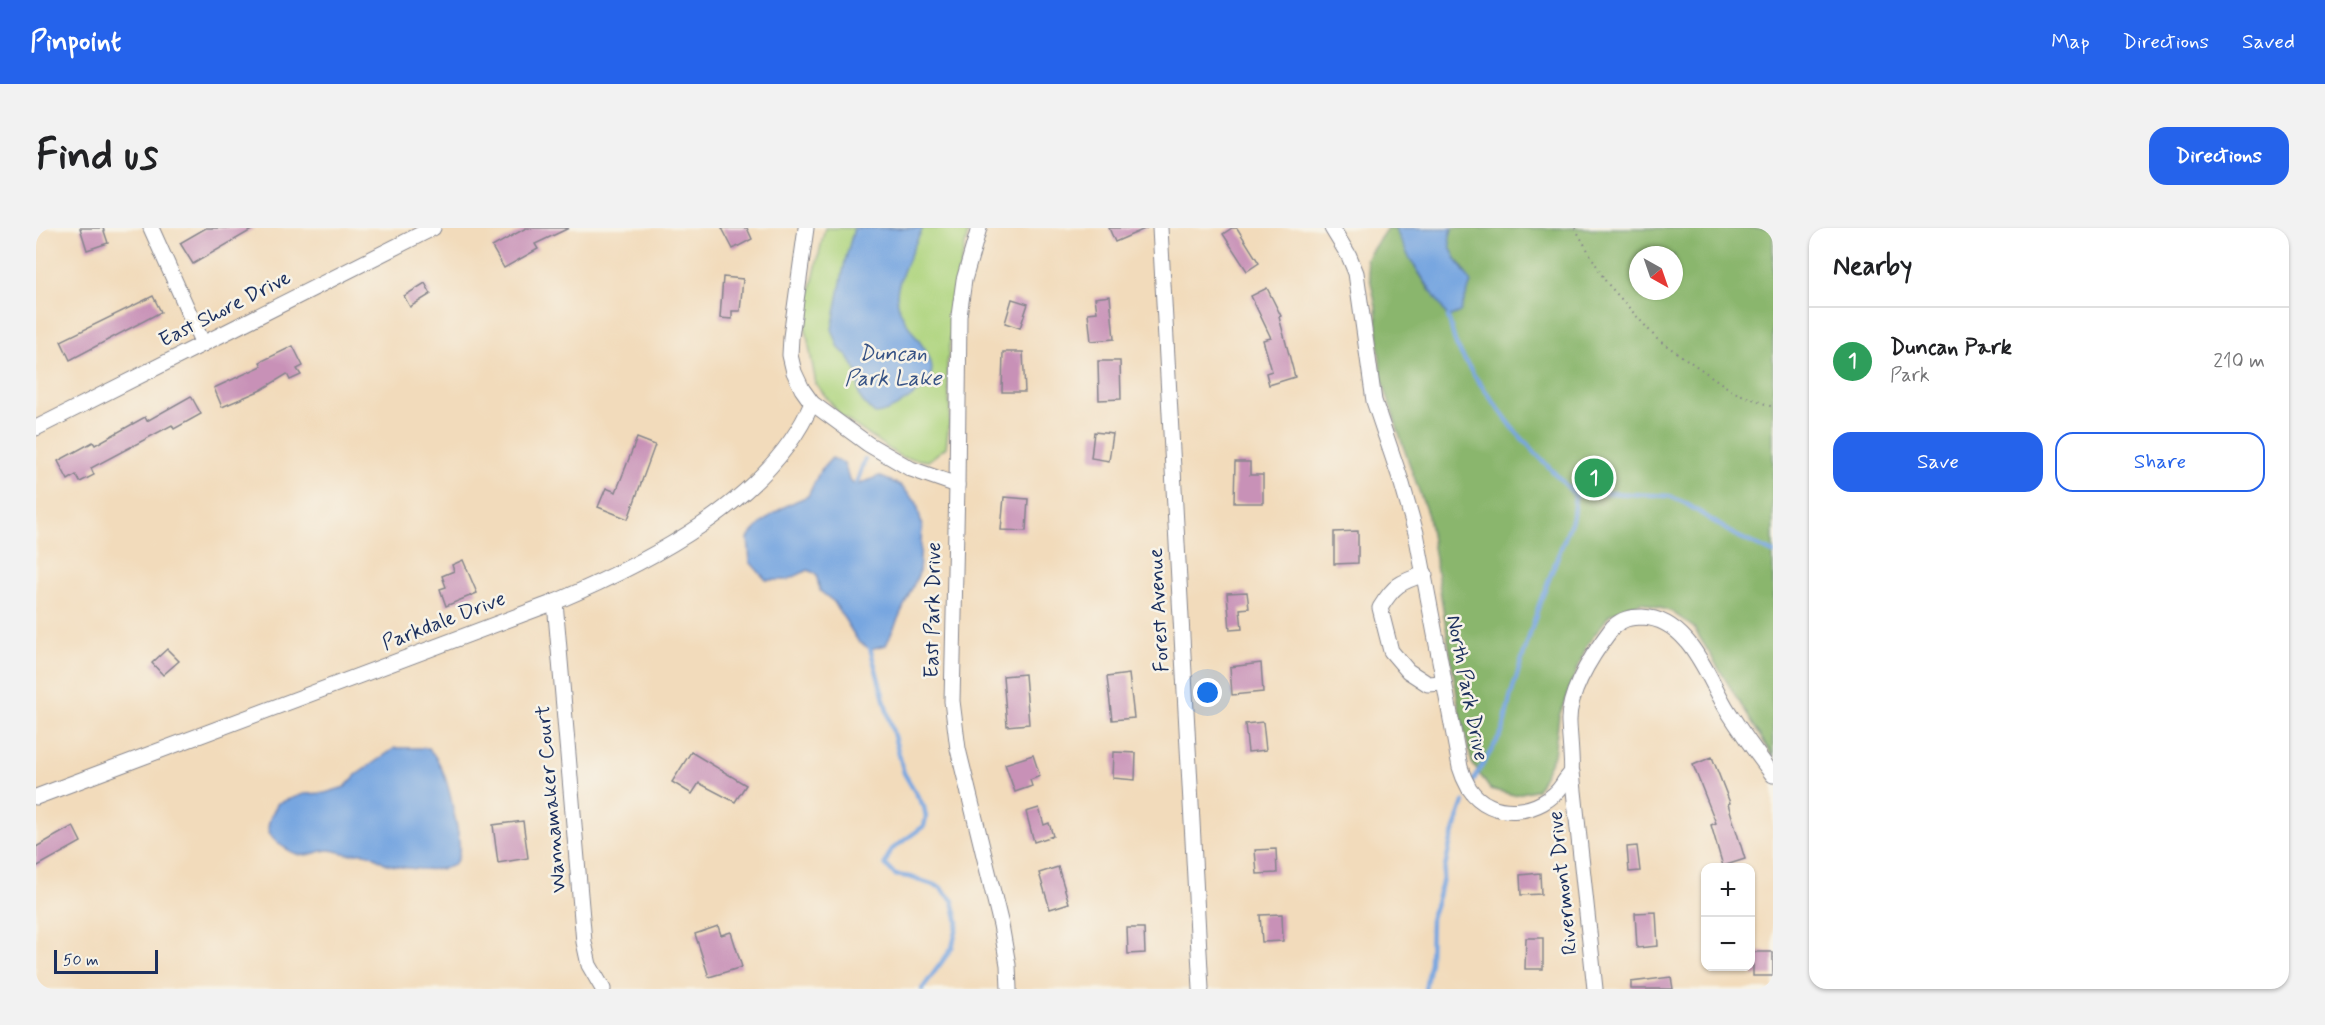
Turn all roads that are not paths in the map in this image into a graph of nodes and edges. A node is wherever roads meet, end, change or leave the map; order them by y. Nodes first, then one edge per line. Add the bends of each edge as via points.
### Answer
1 (151, 228) edge
2 (433, 228) edge
3 (806, 228) edge
4 (979, 228) edge
5 (1160, 228) edge
6 (1332, 228) edge
7 (203, 344) junction
8 (812, 403) junction
9 (36, 428) edge
10 (957, 485) junction
11 (1425, 574) junction
12 (555, 602) junction
13 (1443, 683) junction
14 (1572, 772) junction
15 (1773, 775) edge
16 (36, 797) edge
17 (603, 989) edge
18 (1009, 989) edge
19 (1202, 989) edge
20 (1595, 989) edge

1 - 7 street
2 - 7 street, East Shore Drive
3 - 8 street via 790,355 798,380
4 - 10 street, East Park Drive via 964,280 959,316
5 - 19 street, Forest Avenue
6 - 11 street, North Park Drive via 1356,273 1374,401 1402,484
7 - 9 street, East Shore Drive
8 - 10 street via 911,469
8 - 12 street, Parkdale Drive via 777,458 707,520 612,578
10 - 18 street, East Park Drive via 953,717 1001,925
11 - 13 street, North Park Drive
11 - 13 street via 1400,582 1390,590 1380,608 1391,651 1408,671 1428,684
12 - 16 street, Parkdale Drive
12 - 17 street, Wannamaker Court via 584,942 589,965
13 - 14 street, North Park Drive via 1460,766 1469,788 1482,801 1508,810 1536,807 1558,791
14 - 15 street via 1569,719 1575,688 1613,627 1633,617 1665,623 1679,632
14 - 20 street, Rivermont Drive

